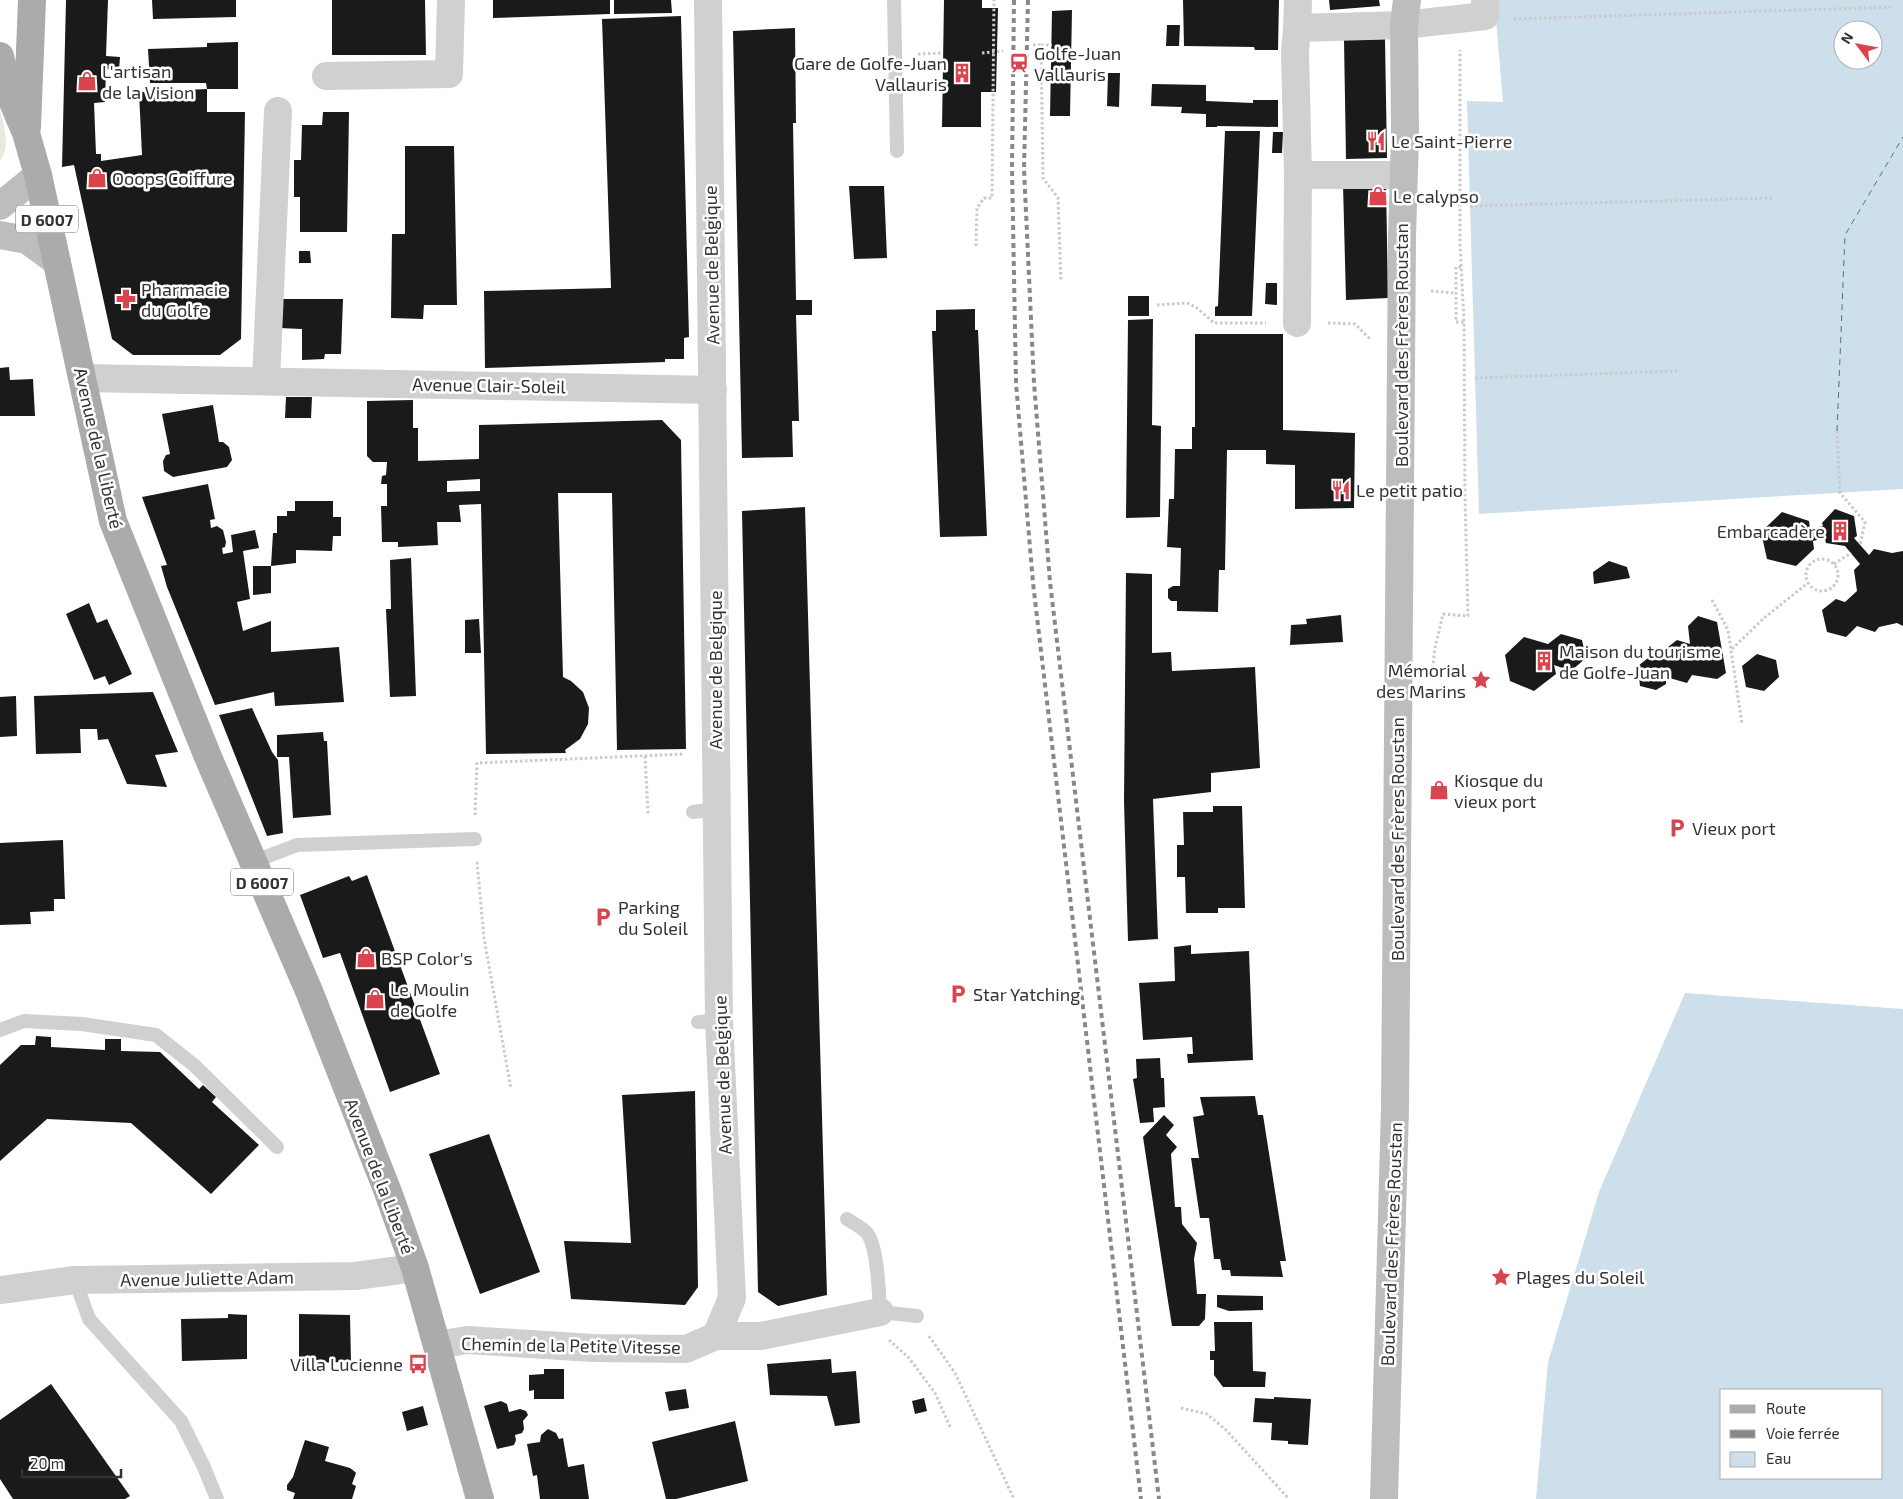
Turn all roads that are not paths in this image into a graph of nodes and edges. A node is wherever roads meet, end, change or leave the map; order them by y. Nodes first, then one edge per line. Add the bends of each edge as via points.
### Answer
1 (32, 0) edge
2 (451, 0) edge
3 (708, 0) edge
4 (894, 0) edge
5 (1298, 0) edge
6 (1485, 0) edge
7 (1406, 12) edge
8 (1297, 28) junction
9 (0, 56) edge
10 (326, 76) dead end
11 (278, 111) dead end
12 (26, 133) junction
13 (897, 151) dead end
14 (38, 175) junction
15 (1298, 175) junction
16 (1403, 175) junction
17 (0, 206) edge
18 (0, 235) edge
19 (57, 262) junction
20 (1297, 323) dead end
21 (83, 378) junction
22 (266, 381) junction
23 (713, 390) junction
24 (474, 839) road end
25 (253, 862) junction
26 (0, 1030) edge
27 (277, 1147) dead end
28 (847, 1219) dead end
29 (415, 1268) junction
30 (75, 1280) junction
31 (0, 1290) edge
32 (869, 1315) junction
33 (917, 1316) road end
34 (716, 1336) junction
35 (437, 1345) junction
36 (217, 1499) edge
37 (480, 1499) edge
38 (1384, 1499) edge

1 - 12 main road, Avenue de la Liberté / D 6007
2 - 10 street via 449,74
3 - 23 street, Avenue de Belgique
4 - 13 lane
5 - 8 street
6 - 7 street via 1485,16 1460,20
7 - 8 street
7 - 16 main road, Boulevard des Frères Roustan
8 - 15 street
9 - 12 main road, Avenue de la Liberté / D 6007 via 7,88
11 - 22 street
12 - 14 main road, Avenue de la Liberté / D 6007
14 - 17 main road
14 - 19 main road, Avenue de la Liberté / D 6007
15 - 16 street
15 - 20 street
16 - 38 main road, Boulevard des Frères Roustan via 1395,1108
18 - 19 main road via 27,240
19 - 21 main road, Avenue de la Liberté / D 6007
21 - 22 street, Avenue Clair-Soleil
21 - 25 main road, Avenue de la Liberté / D 6007 via 113,521
22 - 23 street, Avenue Clair-Soleil
23 - 34 street, Avenue de Belgique via 716,752 705,811 709,1021 732,1298
24 - 25 lane via 296,845
25 - 29 main road, Avenue de la Liberté / D 6007 via 309,991
26 - 27 lane via 24,1021 82,1024 156,1035 195,1066
28 - 32 lane via 867,1232 873,1246 879,1283
29 - 30 street, Avenue Juliette Adam via 355,1276
29 - 35 main road, Avenue de la Liberté / D 6007
30 - 31 street, Avenue Juliette Adam
30 - 36 lane via 89,1319 181,1421
32 - 33 lane
32 - 34 street, Chemin de la Petite Vitesse via 761,1336
34 - 35 street, Chemin de la Petite Vitesse via 686,1349 593,1348 468,1340
35 - 37 main road, Avenue de la Liberté / D 6007

